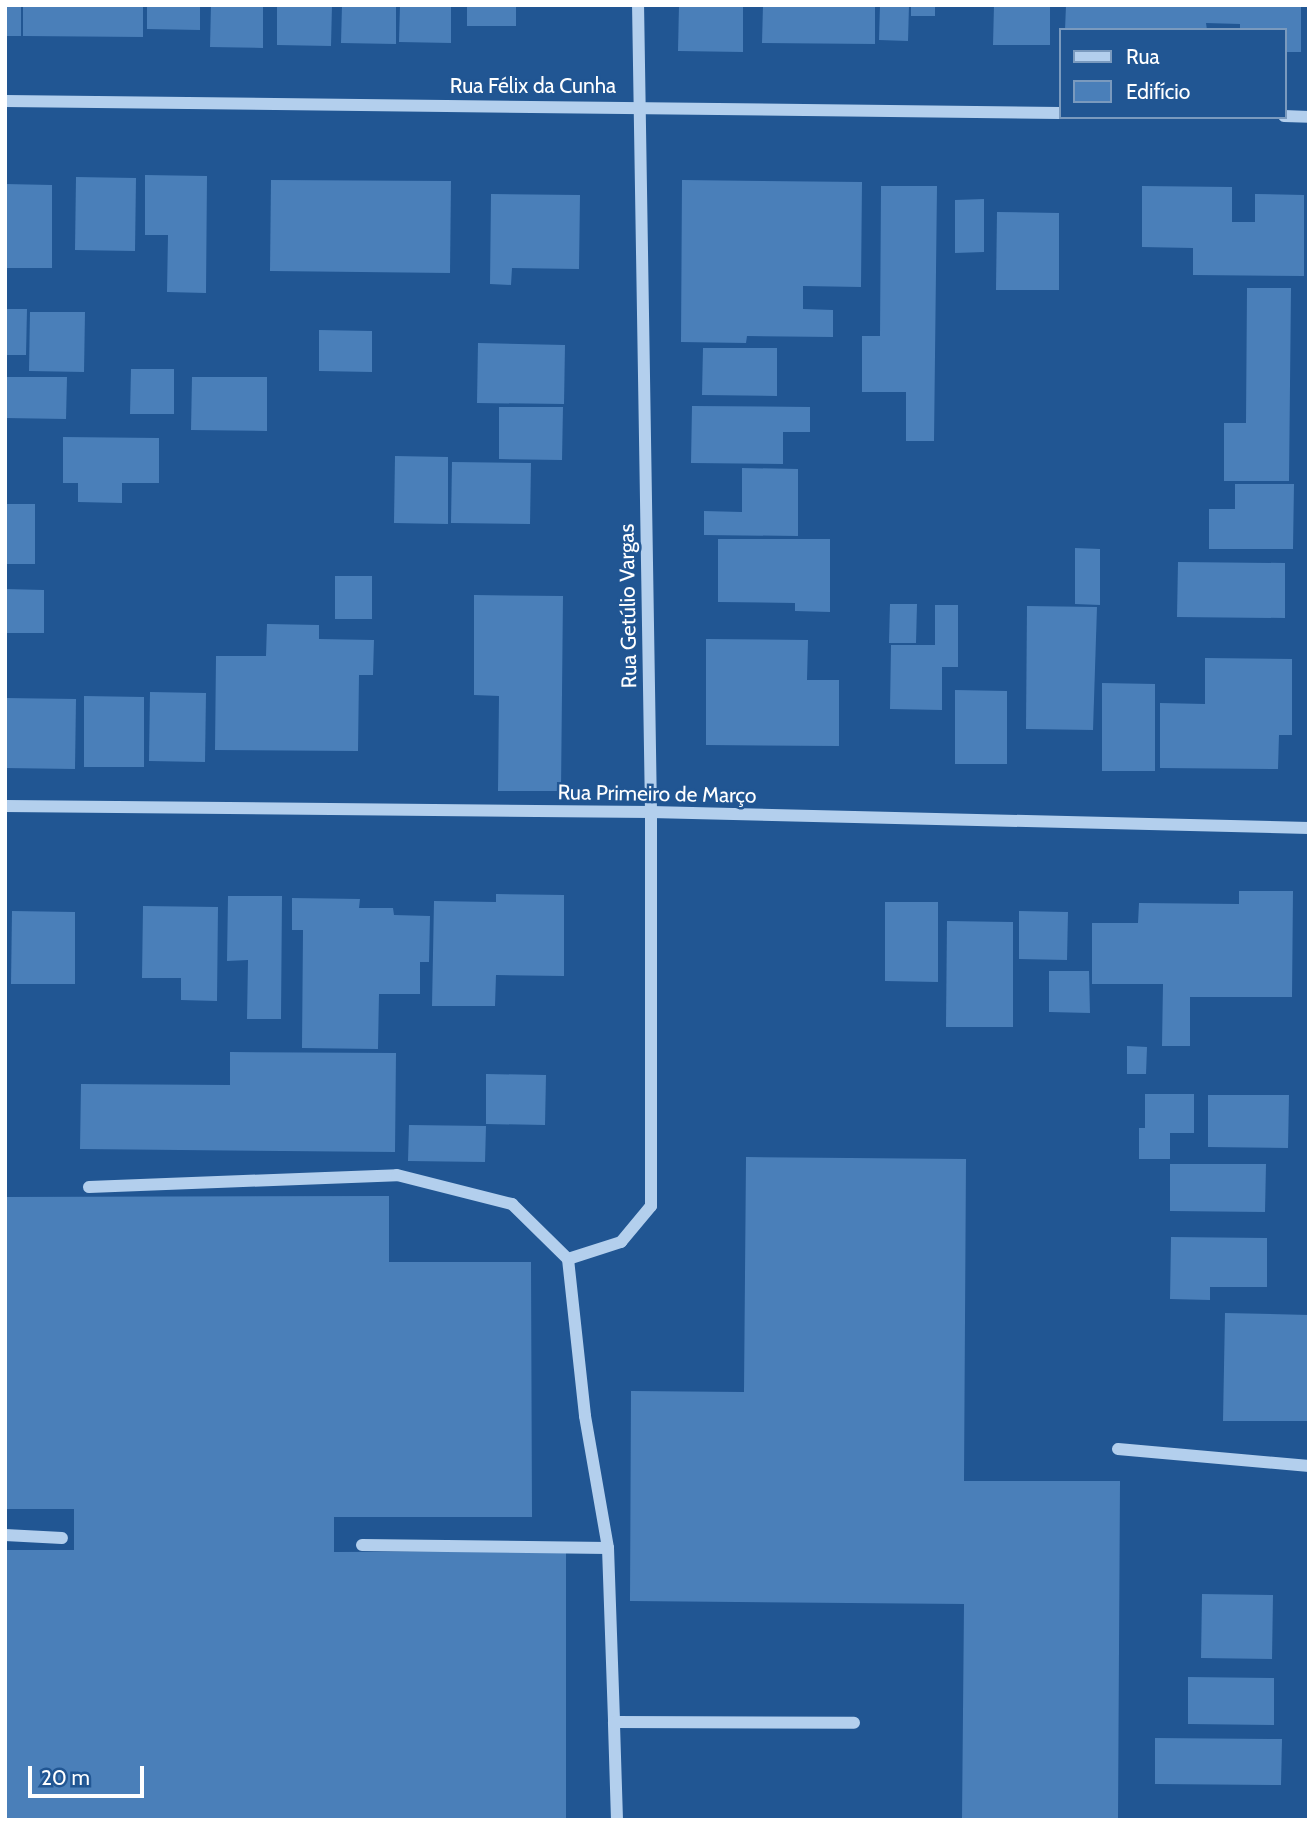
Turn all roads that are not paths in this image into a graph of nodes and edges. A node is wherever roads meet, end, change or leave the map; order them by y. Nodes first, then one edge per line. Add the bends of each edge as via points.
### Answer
1 (638, 5) edge
2 (5, 101) edge
3 (639, 107) junction
4 (1058, 113) edge
5 (1286, 116) edge
6 (1309, 117) edge
7 (5, 806) edge
8 (651, 812) junction
9 (1309, 828) edge
10 (89, 1187) dead end
11 (568, 1259) junction
12 (1118, 1450) dead end
13 (1309, 1466) edge
14 (5, 1535) edge
15 (62, 1538) dead end
16 (362, 1545) dead end
17 (608, 1548) junction
18 (614, 1722) junction
19 (854, 1723) dead end
20 (617, 1820) edge

1 - 3 street, Rua Getúlio Vargas
2 - 3 street, Rua Félix da Cunha
3 - 4 street, Rua Félix da Cunha
3 - 8 street, Rua Getúlio Vargas
5 - 6 street
7 - 8 street, Rua Primeiro de Março
8 - 9 street, Rua Primeiro de Março
8 - 11 street, Rua Getúlio Vargas via 651,1206 621,1241
10 - 11 street via 397,1175 512,1204
11 - 17 street via 585,1416
12 - 13 street
14 - 15 street
16 - 17 street
17 - 18 street
18 - 19 street
18 - 20 street

